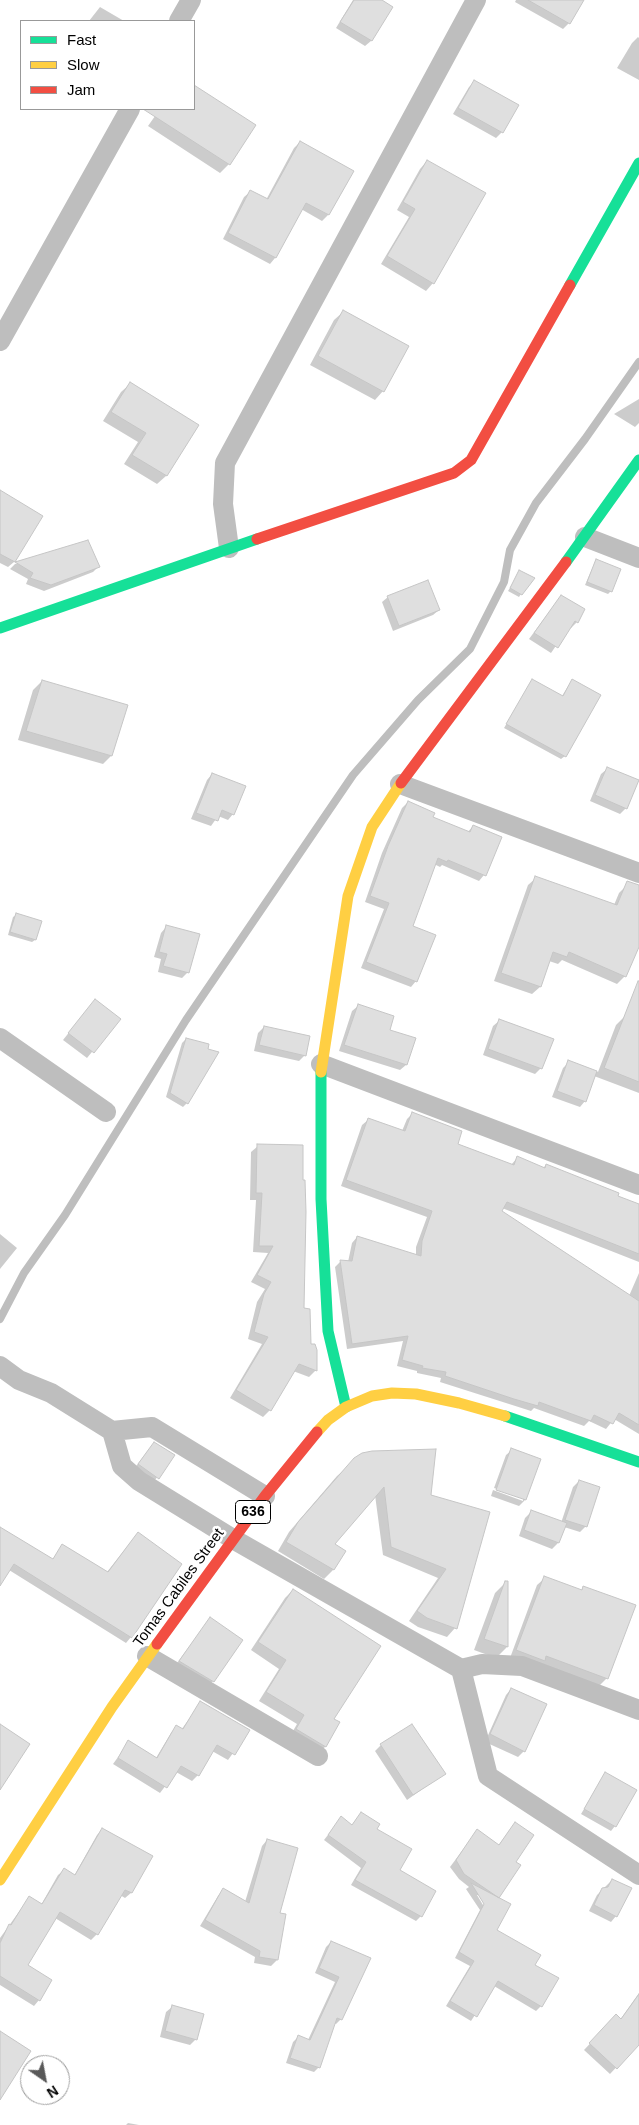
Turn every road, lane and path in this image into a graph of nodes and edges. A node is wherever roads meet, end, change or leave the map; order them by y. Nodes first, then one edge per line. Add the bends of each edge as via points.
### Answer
1 (191, 0) edge
2 (476, 0) edge
3 (180, 20) edge
4 (129, 110) edge
5 (639, 163) edge
6 (0, 340) edge
7 (639, 460) edge
8 (585, 537) junction
9 (229, 548) junction
10 (639, 558) edge
11 (0, 628) edge
12 (400, 784) junction
13 (639, 873) edge
14 (0, 1038) edge
15 (321, 1064) junction
16 (106, 1112) dead end
17 (639, 1185) edge
18 (0, 1366) edge
19 (346, 1407) junction
20 (112, 1431) junction
21 (639, 1462) edge
22 (265, 1496) junction
23 (233, 1539) junction
24 (147, 1656) junction
25 (461, 1669) junction
26 (639, 1710) edge
27 (318, 1756) dead end
28 (639, 1875) edge
29 (0, 1880) edge

1 - 3 street
2 - 9 street via 225,463 223,504
4 - 6 street
5 - 9 street via 471,460 454,473
7 - 8 street
8 - 10 street
8 - 12 street
9 - 11 street
12 - 13 street
12 - 15 street via 372,828 348,896
14 - 16 street
15 - 17 street
15 - 19 street via 321,1199 328,1331
18 - 20 street via 19,1380 51,1393
19 - 21 street, Tomas Cabiles Street / 636 via 372,1396 416,1394 514,1419
19 - 22 street, Tomas Cabiles Street / 636 via 315,1434
20 - 22 street via 152,1427
20 - 23 street via 122,1466 139,1481
22 - 23 street, Tomas Cabiles Street / 636
23 - 24 street, Tomas Cabiles Street / 636
23 - 25 street
24 - 27 street
24 - 29 street, Tomas Cabiles Street / 636
25 - 26 street via 482,1664 522,1666
25 - 28 street via 488,1776

